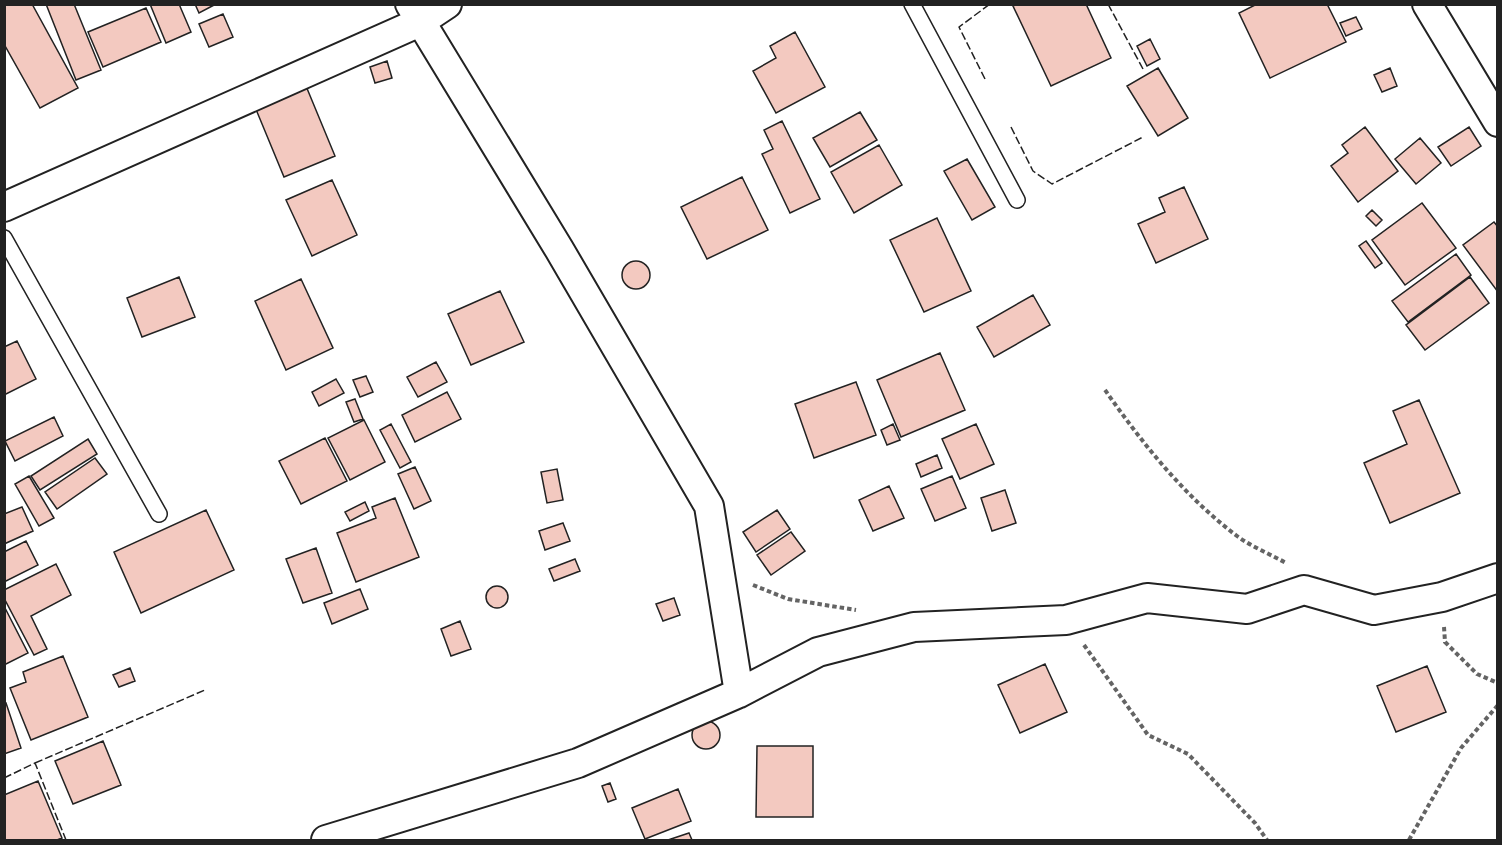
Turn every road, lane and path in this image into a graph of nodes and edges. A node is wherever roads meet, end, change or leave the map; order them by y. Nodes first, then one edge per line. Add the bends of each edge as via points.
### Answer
1 (447, 4) edge
2 (912, 4) edge
3 (1427, 4) edge
4 (415, 13) edge
5 (1497, 122) edge
6 (1017, 200) dead end
7 (4, 207) edge
8 (4, 238) edge
9 (1105, 390) dead end
10 (159, 514) dead end
11 (1295, 568) dead end
12 (747, 575) dead end
13 (1497, 578) edge
14 (1442, 597) junction
15 (868, 612) dead end
16 (1066, 620) junction
17 (1497, 683) edge
18 (739, 693) junction
19 (1497, 705) edge
20 (326, 840) edge
21 (1267, 840) edge
22 (1409, 840) edge

1 - 4 street
2 - 6 lane
3 - 5 street
4 - 7 street
4 - 18 street via 709,506
8 - 10 lane
9 - 11 path via 1145,447 1184,489 1239,537
12 - 15 path via 752,585 788,599
13 - 14 street
14 - 16 street via 1374,610 1304,590 1247,609 1147,598
14 - 17 path via 1445,642 1477,674
16 - 18 street via 914,627 818,652
16 - 21 path via 1148,735 1188,754
18 - 20 street via 578,763
19 - 22 path via 1461,748

